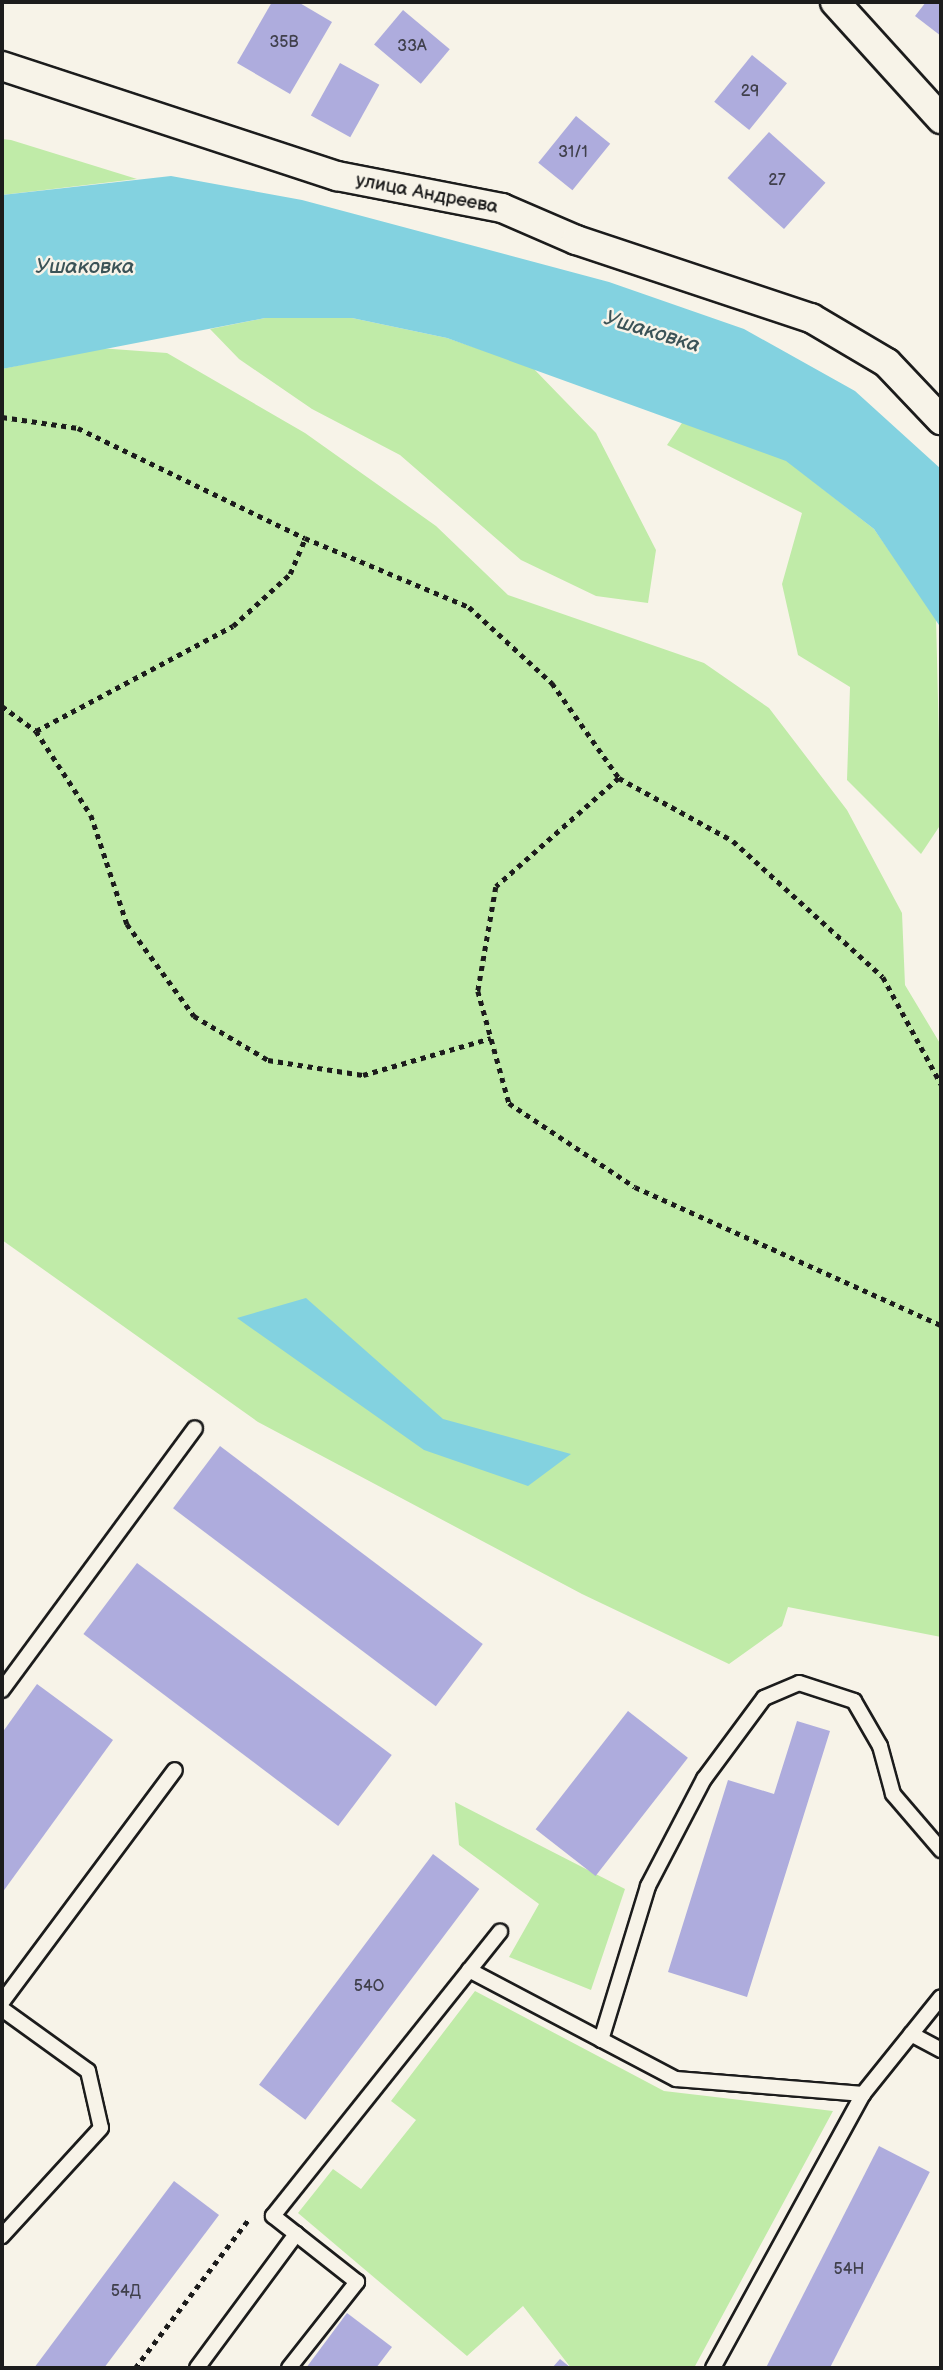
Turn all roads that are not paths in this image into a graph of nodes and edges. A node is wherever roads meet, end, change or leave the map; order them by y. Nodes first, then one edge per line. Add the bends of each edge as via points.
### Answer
1 (835, 2) edge
2 (2, 66) edge
3 (941, 119) edge
4 (941, 419) edge
5 (195, 1428) dead end
6 (2, 1690) edge
7 (174, 1770) dead end
8 (941, 1850) edge
9 (500, 1932) dead end
10 (469, 1970) junction
11 (941, 1997) edge
12 (2, 2002) edge
13 (2, 2010) edge
14 (911, 2034) junction
15 (601, 2040) junction
16 (941, 2050) edge
17 (863, 2094) junction
18 (296, 2234) junction
19 (2, 2236) edge
20 (197, 2368) edge
21 (289, 2368) edge
22 (713, 2368) edge

1 - 3 street
2 - 4 street, улица Андреева via 337,176 502,208 576,240 811,318 887,363
5 - 6 lane
7 - 12 lane
8 - 15 lane via 893,1794 880,1746 854,1701 799,1683 764,1698 704,1779 648,1886
9 - 10 lane
10 - 15 lane
10 - 18 lane via 273,2216
11 - 14 lane
13 - 19 lane via 88,2071 101,2128
14 - 16 lane
14 - 17 lane
15 - 17 lane via 676,2080
17 - 22 lane
18 - 20 lane
18 - 21 lane via 356,2282

